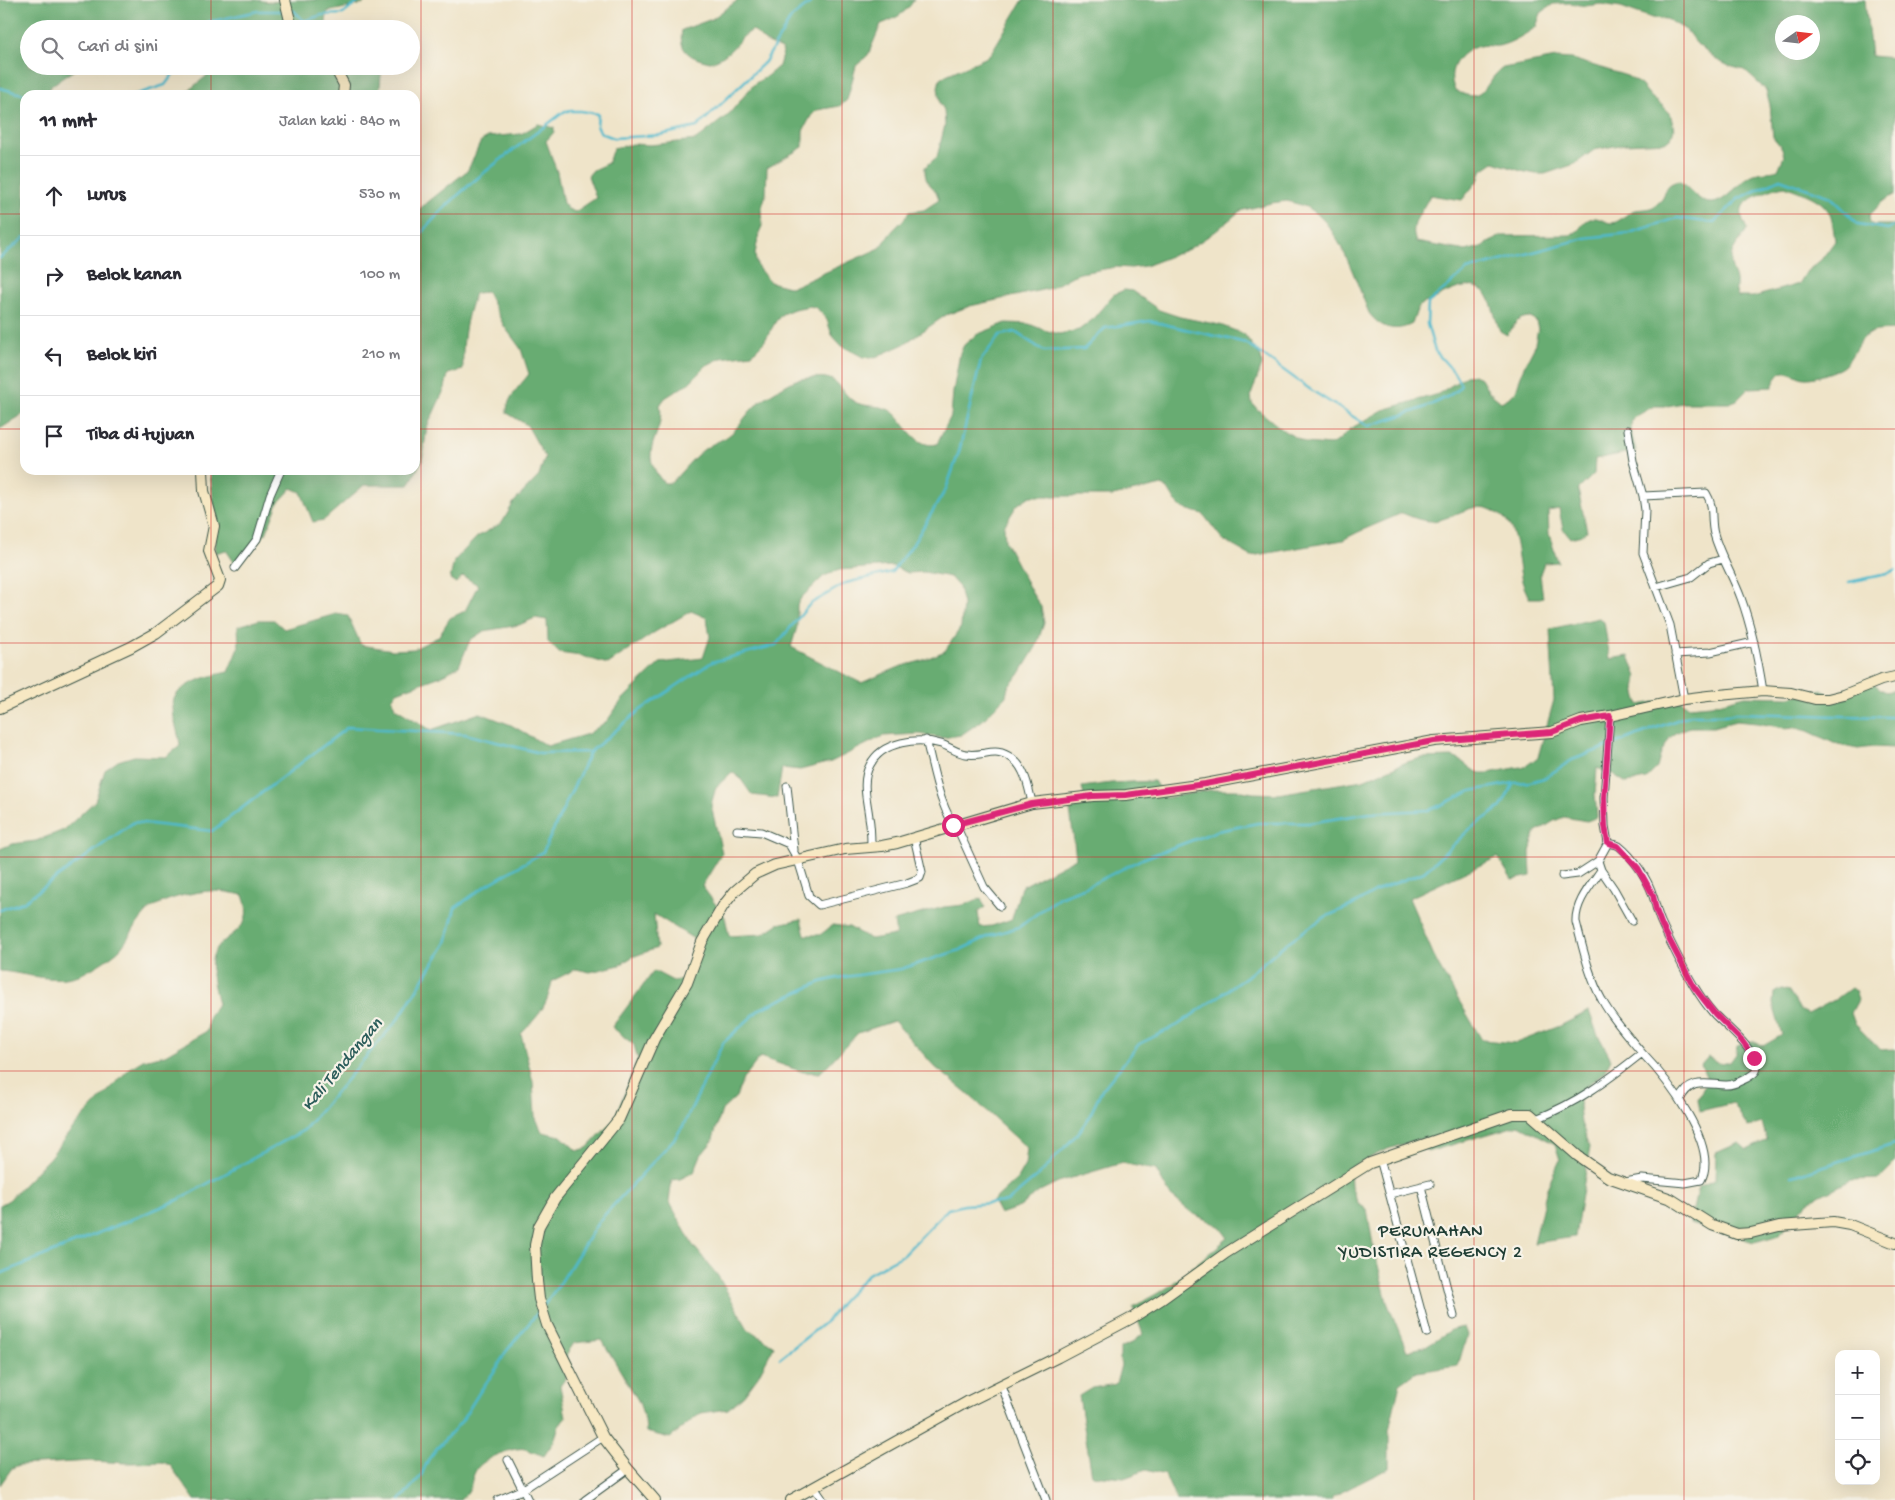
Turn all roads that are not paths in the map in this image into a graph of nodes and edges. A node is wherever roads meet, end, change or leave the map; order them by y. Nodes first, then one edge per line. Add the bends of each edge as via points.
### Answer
1 (339, 75) edge
2 (345, 90) edge
3 (1628, 430) dead end
4 (203, 475) edge
5 (279, 475) edge
6 (1643, 496) junction
7 (1724, 559) junction
8 (235, 568) dead end
9 (1656, 587) junction
10 (1754, 642) junction
11 (1675, 654) junction
12 (1895, 677) edge
13 (1763, 691) junction
14 (1684, 700) junction
15 (0, 708) edge
16 (1610, 716) junction
17 (926, 740) junction
18 (787, 786) dead end
19 (1032, 804) junction
20 (953, 825) junction
21 (738, 830) dead end
22 (914, 837) junction
23 (1608, 843) junction
24 (871, 847) junction
25 (796, 856) junction
26 (1598, 861) junction
27 (1601, 870) junction
28 (1562, 876) dead end
29 (1000, 906) dead end
30 (1632, 921) dead end
31 (1642, 1053) junction
32 (1680, 1100) junction
33 (1536, 1118) junction
34 (1380, 1159) junction
35 (1621, 1183) junction
36 (1430, 1184) dead end
37 (1421, 1186) junction
38 (1390, 1194) junction
39 (1895, 1243) edge
40 (1454, 1316) dead end
41 (1427, 1333) dead end
42 (1001, 1384) junction
43 (603, 1437) junction
44 (508, 1460) dead end
45 (628, 1469) junction
46 (814, 1486) junction
47 (522, 1490) junction
48 (498, 1500) edge
49 (528, 1500) edge
50 (586, 1500) edge
51 (655, 1500) edge
52 (791, 1500) edge
53 (823, 1500) edge
54 (1046, 1500) edge

1 - 2 street
3 - 6 street
4 - 15 street via 204,491 214,526 209,551 220,580 218,586 164,628 131,648
5 - 8 street via 257,539
6 - 7 street via 1706,493 1712,505 1714,533
6 - 9 street via 1642,553
7 - 9 street via 1709,563 1691,577
7 - 10 street via 1741,597
9 - 11 street via 1670,625
10 - 11 street via 1710,652
10 - 13 street
11 - 14 street
12 - 13 street via 1828,699
13 - 14 street
14 - 16 street
16 - 19 street via 1581,721 1552,732 1434,741 1205,784
16 - 23 street via 1604,798
17 - 19 street via 968,754 996,751 1012,758 1018,762 1025,778
17 - 20 street
17 - 24 street via 892,746 871,762 867,770 866,794
18 - 25 street
19 - 20 street
20 - 22 street
20 - 29 street via 984,887
21 - 25 street via 768,834 786,842
22 - 24 street
22 - 25 street via 922,872 920,878 824,905 819,905 809,896
23 - 26 street
23 - 32 street via 1618,846 1638,868 1653,895 1662,926 1694,987 1754,1058 1756,1071 1752,1075 1726,1086 1710,1083 1691,1086 1684,1090
24 - 25 street
25 - 43 street via 745,880 722,906 702,942 686,983 647,1052 619,1119 566,1183 539,1226 535,1245 544,1314 555,1344
26 - 27 street
26 - 28 street via 1577,875
27 - 30 street
27 - 31 street via 1580,902 1576,922 1601,999
31 - 32 street
31 - 33 street via 1586,1094 1561,1109
32 - 35 street via 1704,1149 1706,1162 1701,1180 1685,1183 1642,1179
33 - 34 street via 1522,1113 1502,1116
33 - 35 street via 1593,1167
34 - 38 street
34 - 42 street via 1345,1177 1226,1253 1132,1318
35 - 39 street via 1671,1200 1712,1225 1738,1234 1779,1226 1833,1222 1850,1225
36 - 37 street
37 - 38 street
37 - 40 street
38 - 41 street
42 - 46 street
42 - 54 street
43 - 45 street
43 - 47 street
44 - 47 street
45 - 50 street
45 - 51 street
46 - 52 street
46 - 53 street
47 - 48 street
47 - 49 street

